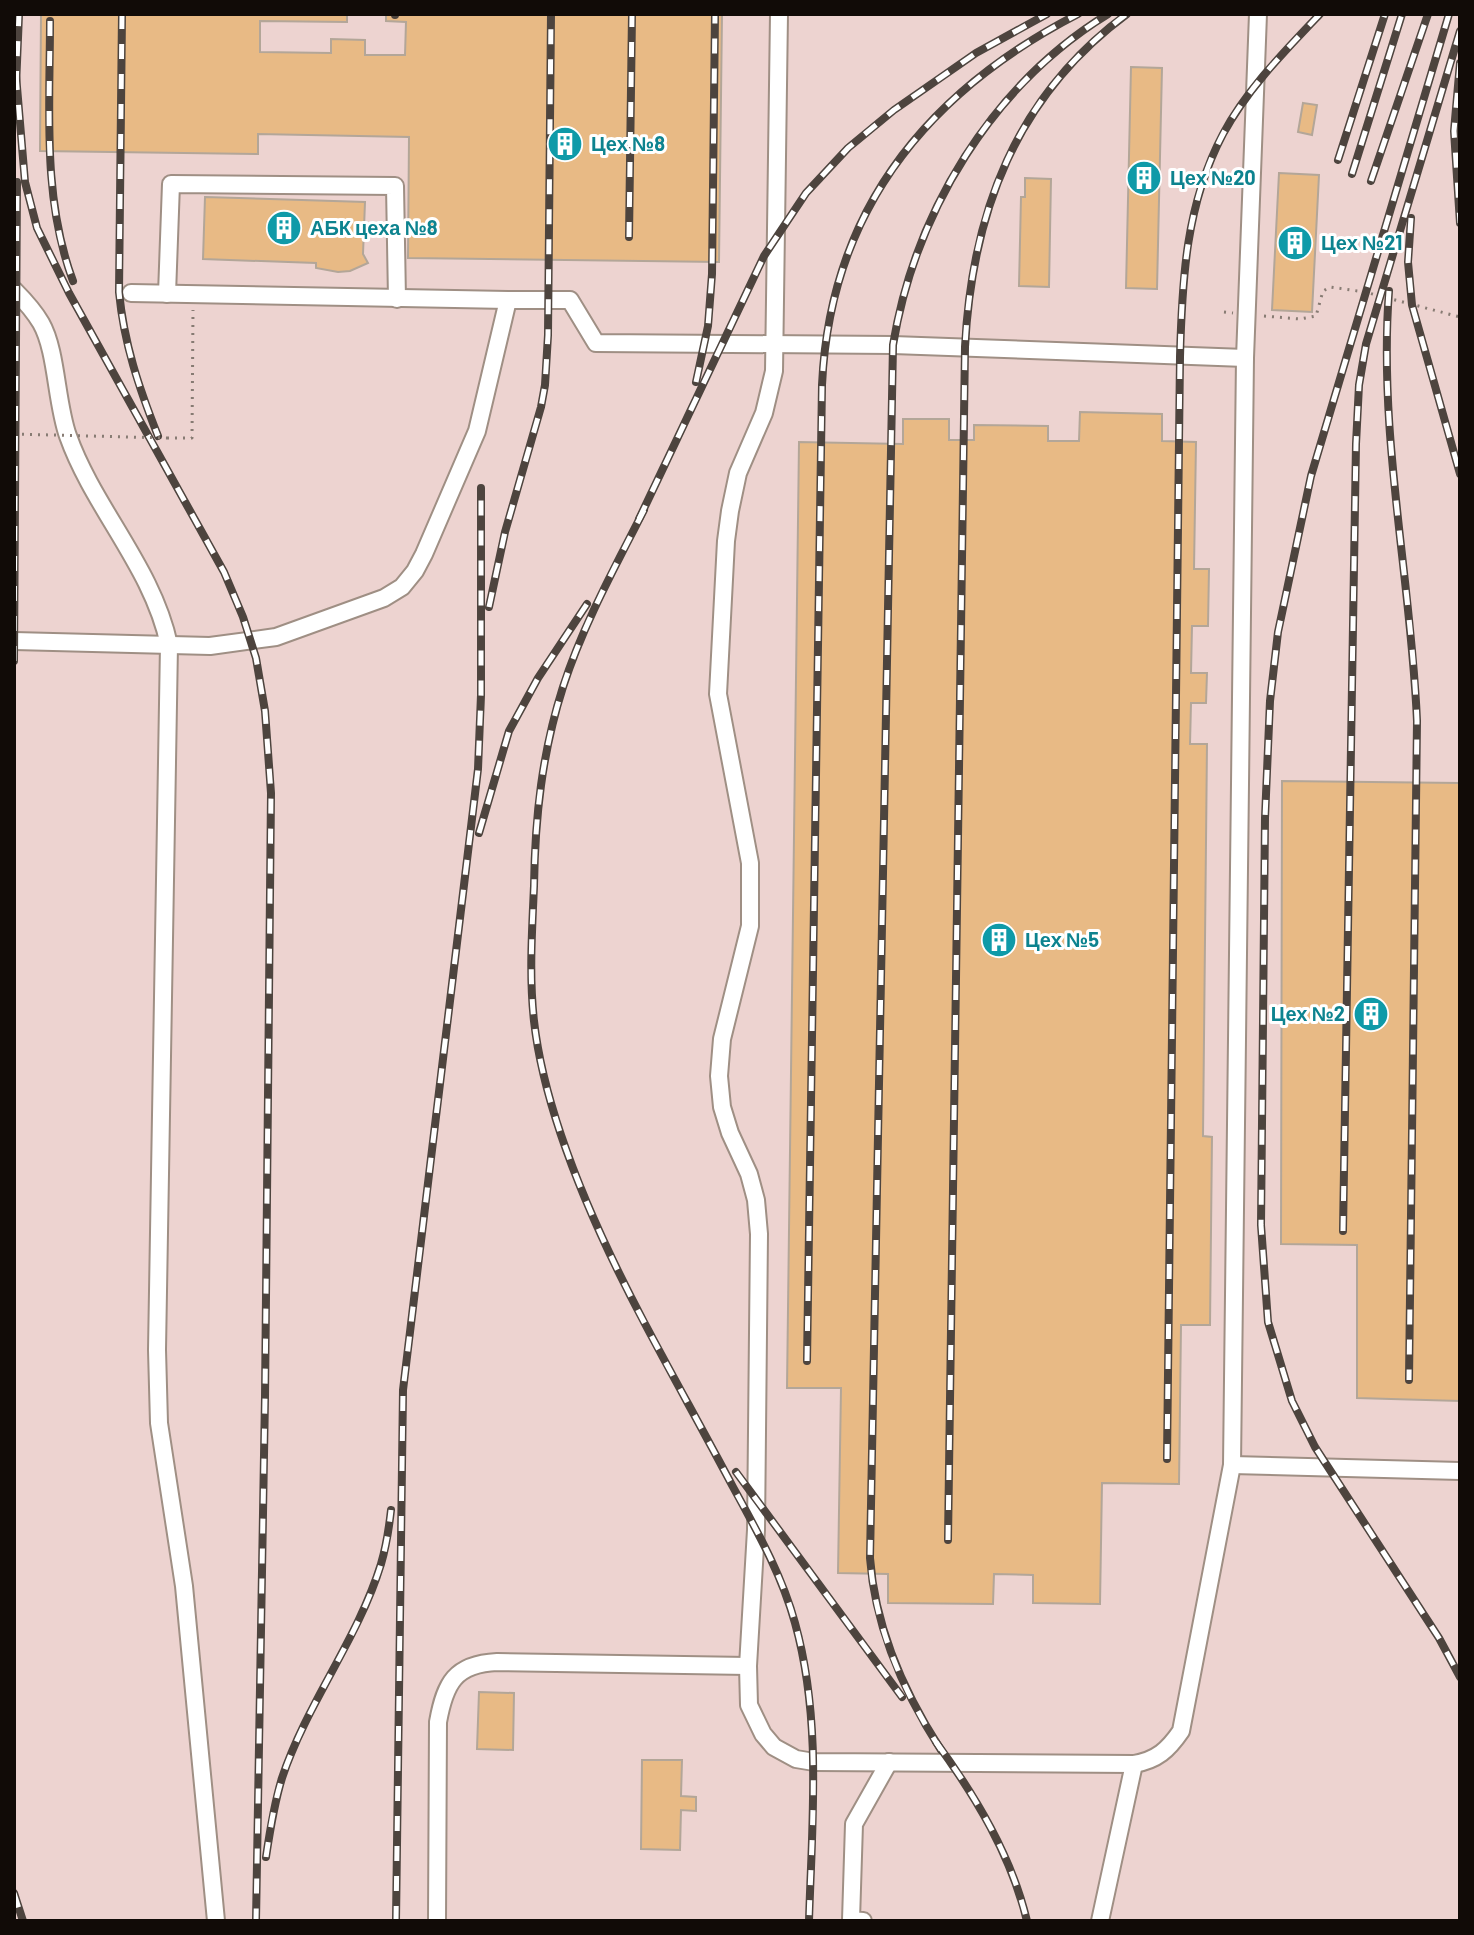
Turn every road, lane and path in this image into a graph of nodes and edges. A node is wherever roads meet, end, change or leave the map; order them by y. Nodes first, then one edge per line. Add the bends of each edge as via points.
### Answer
1 (779, 14) edge
2 (1258, 14) edge
3 (14, 290) edge
4 (131, 293) dead end
5 (167, 294) junction
6 (193, 294) junction
7 (397, 299) junction
8 (508, 300) junction
9 (1224, 312) dead end
10 (1247, 314) junction
11 (1460, 317) edge
12 (775, 346) junction
13 (1245, 358) junction
14 (14, 434) edge
15 (14, 641) edge
16 (169, 645) junction
17 (1232, 1465) junction
18 (1460, 1471) edge
19 (748, 1666) junction
20 (889, 1762) junction
21 (1134, 1764) junction
22 (216, 1921) edge
23 (437, 1921) edge
24 (863, 1921) edge
25 (1100, 1921) edge

1 - 12 street
2 - 10 street
3 - 16 street via 45,331 66,434 153,594
4 - 5 street
5 - 6 street
5 - 7 street via 171,184 395,186
6 - 7 street
6 - 14 path, bridge via 192,438
7 - 8 street
8 - 12 street via 570,300 596,343
8 - 16 street via 477,431 424,554 402,587 276,637 210,646
9 - 10 path
10 - 11 path via 1316,316 1323,291 1330,287
10 - 13 street
12 - 13 street via 893,345
12 - 19 street via 764,413 738,473 730,511 718,694 750,863 750,926 722,1039 719,1076 722,1107 756,1200 759,1234 756,1530
13 - 17 street
15 - 16 street
16 - 22 street via 159,1423 184,1586
17 - 18 street
17 - 21 street via 1181,1731 1152,1761
19 - 20 street via 749,1705 774,1747 814,1762
19 - 23 street via 497,1662 466,1668 453,1678 438,1722
20 - 21 street
20 - 24 street via 854,1824 851,1920
21 - 25 street

